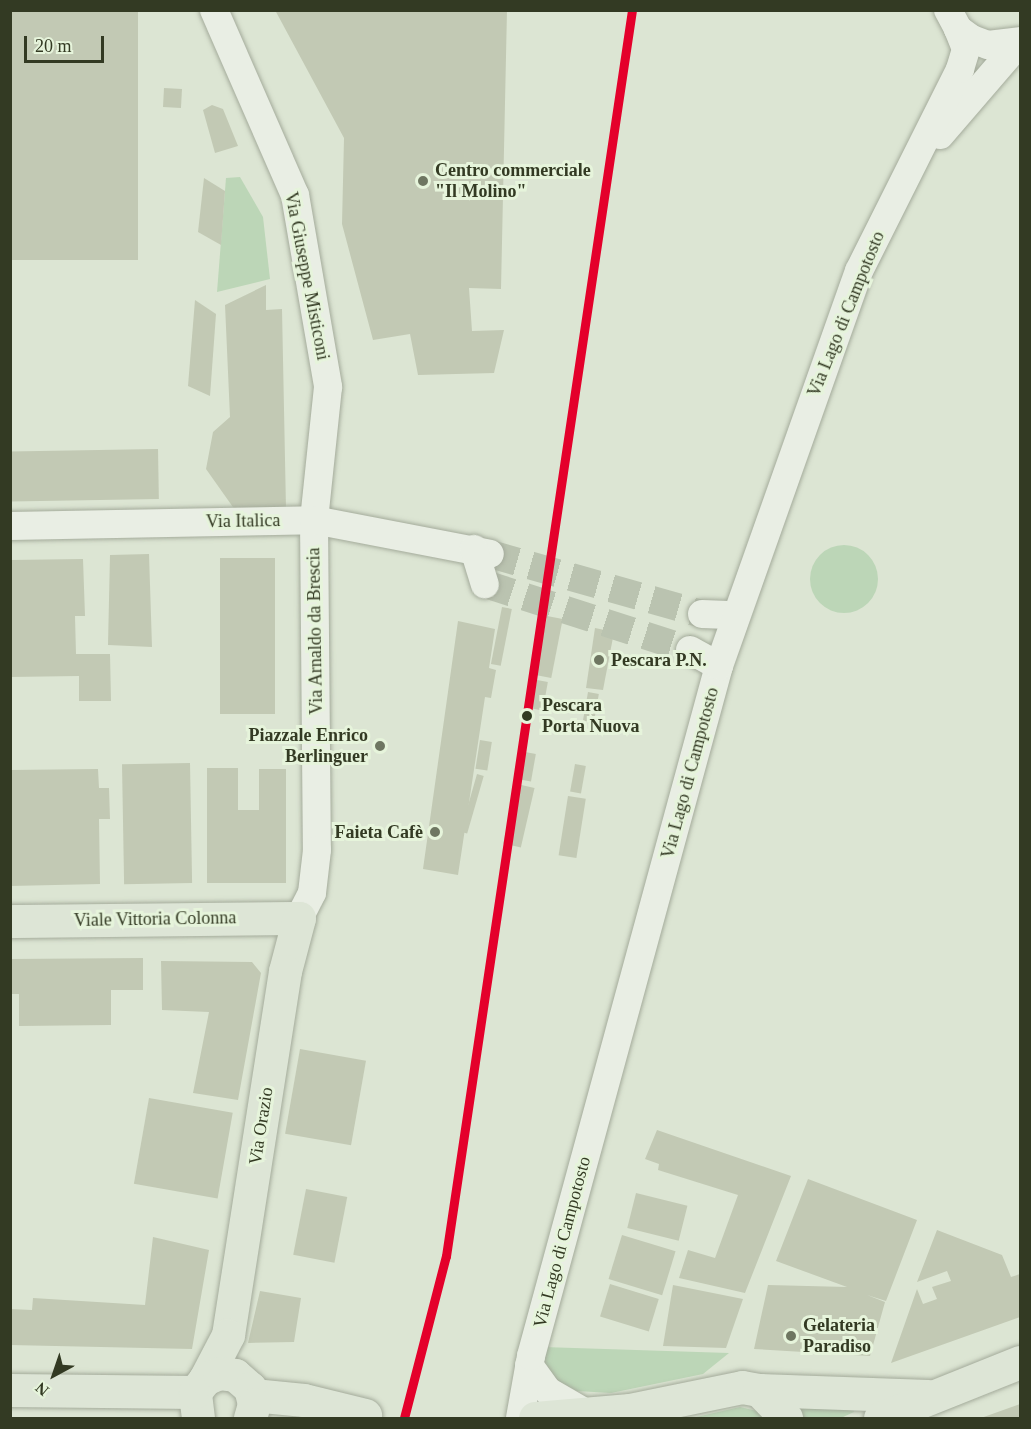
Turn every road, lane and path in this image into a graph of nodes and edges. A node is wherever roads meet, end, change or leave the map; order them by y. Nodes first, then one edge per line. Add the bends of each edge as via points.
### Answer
1 (214, 10) edge
2 (953, 20) edge
3 (1020, 41) edge
4 (914, 166) junction
5 (314, 520) junction
6 (10, 526) edge
7 (485, 584) dead end
8 (702, 614) tunnel mouth
9 (735, 615) junction
10 (690, 650) tunnel mouth
11 (719, 666) junction
12 (299, 918) junction
13 (10, 921) edge
14 (228, 1335) junction
15 (1020, 1362) edge
16 (529, 1365) junction
17 (10, 1390) edge
18 (759, 1390) junction
19 (928, 1396) junction
20 (199, 1397) edge
21 (247, 1397) edge
22 (584, 1412) junction
23 (364, 1414) dead end
24 (520, 1419) edge
25 (535, 1419) edge
26 (786, 1419) edge
27 (880, 1419) edge

1 - 5 street, Via Giuseppe Misticoni via 295,195 328,387
2 - 3 street via 988,45
2 - 4 street, Via Lago di Campotosto via 966,49
3 - 4 street, Via Lago di Campotosto
4 - 9 street, Via Lago di Campotosto via 859,271
5 - 6 street, Via Italica
5 - 7 street, Via Italica via 482,552
5 - 12 street, Via Arnaldo da Brescia via 317,849 312,893
8 - 9 street
9 - 11 street, Via Lago di Campotosto
10 - 11 street via 711,657
11 - 16 street, Via Lago di Campotosto
12 - 13 main road, Viale Vittoria Colonna
12 - 14 main road, Via Orazio via 285,971
14 - 20 main road, Via Orazio
14 - 21 main road, Via Orazio
15 - 19 main road
16 - 22 street via 548,1391
16 - 24 street, Via Lago di Campotosto
17 - 20 main road
18 - 19 main road
18 - 22 main road via 742,1388 651,1407
18 - 26 main road
19 - 27 main road
20 - 21 main road via 219,1373
21 - 23 main road via 304,1400
22 - 25 main road

